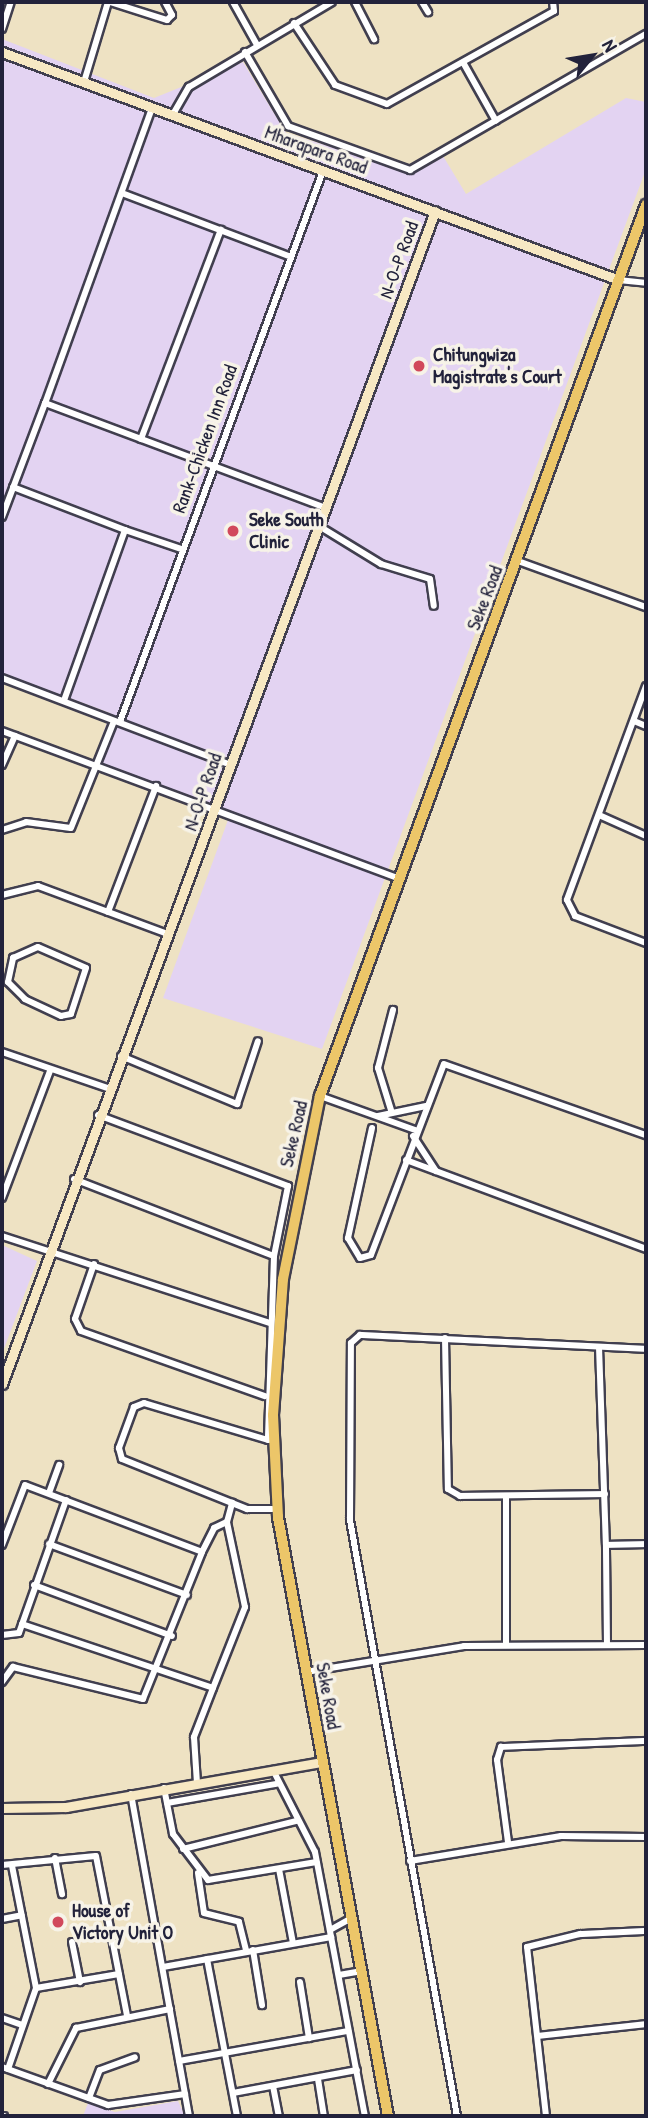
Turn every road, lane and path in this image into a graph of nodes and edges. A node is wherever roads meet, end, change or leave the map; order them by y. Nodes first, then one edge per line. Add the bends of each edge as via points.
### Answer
1 (11, 2) edge
2 (109, 2) edge
3 (165, 2) edge
4 (233, 2) edge
5 (332, 2) edge
6 (355, 2) edge
7 (422, 2) edge
8 (553, 2) edge
9 (428, 12) dead end
10 (295, 23) junction
11 (2, 29) edge
12 (646, 34) edge
13 (374, 39) dead end
14 (257, 44) junction
15 (2, 52) edge
16 (245, 52) junction
17 (464, 64) junction
18 (84, 82) junction
19 (152, 108) junction
20 (172, 116) junction
21 (496, 121) junction
22 (323, 170) junction
23 (122, 193) junction
24 (646, 205) edge
25 (435, 211) junction
26 (221, 230) junction
27 (289, 256) junction
28 (619, 280) junction
29 (646, 283) edge
30 (45, 403) junction
31 (141, 439) junction
32 (210, 468) junction
33 (13, 486) junction
34 (327, 508) junction
35 (2, 517) edge
36 (319, 526) junction
37 (125, 530) junction
38 (181, 550) junction
39 (518, 561) junction
40 (434, 606) dead end
41 (646, 607) edge
42 (2, 678) edge
43 (646, 686) edge
44 (64, 700) junction
45 (118, 720) junction
46 (634, 722) junction
47 (646, 726) edge
48 (2, 731) edge
49 (15, 736) junction
50 (98, 764) junction
51 (2, 765) edge
52 (231, 765) junction
53 (156, 786) junction
54 (216, 809) junction
55 (599, 815) junction
56 (2, 830) edge
57 (646, 836) edge
58 (399, 879) junction
59 (2, 895) edge
60 (108, 912) junction
61 (168, 934) junction
62 (646, 943) edge
63 (6, 961) edge
64 (393, 1010) dead end
65 (258, 1041) dead end
66 (2, 1052) edge
67 (121, 1056) junction
68 (50, 1071) junction
69 (107, 1088) junction
70 (320, 1096) junction
71 (426, 1106) junction
72 (391, 1110) junction
73 (97, 1115) junction
74 (378, 1116) junction
75 (372, 1128) dead end
76 (414, 1133) junction
77 (646, 1135) edge
78 (406, 1160) junction
79 (436, 1171) junction
80 (74, 1179) junction
81 (2, 1198) edge
82 (2, 1236) edge
83 (646, 1249) edge
84 (48, 1252) junction
85 (274, 1256) junction
86 (94, 1264) junction
87 (270, 1324) junction
88 (444, 1338) junction
89 (599, 1347) junction
90 (646, 1349) edge
91 (2, 1384) edge
92 (265, 1396) junction
93 (59, 1465) dead end
94 (48, 1493) junction
95 (605, 1494) junction
96 (506, 1496) junction
97 (66, 1500) junction
98 (232, 1503) junction
99 (272, 1509) dead end
100 (227, 1522) junction
101 (49, 1544) junction
102 (646, 1544) edge
103 (2, 1545) edge
104 (606, 1545) junction
105 (202, 1552) junction
106 (34, 1585) junction
107 (187, 1595) junction
108 (22, 1624) junction
109 (2, 1635) edge
110 (172, 1636) junction
111 (506, 1644) junction
112 (607, 1645) junction
113 (646, 1645) edge
114 (373, 1660) junction
115 (159, 1671) junction
116 (306, 1672) junction
117 (2, 1682) edge
118 (213, 1688) junction
119 (646, 1741) edge
120 (322, 1762) junction
121 (272, 1770) junction
122 (197, 1783) junction
123 (276, 1784) junction
124 (164, 1788) junction
125 (131, 1794) junction
126 (167, 1803) junction
127 (2, 1808) edge
128 (296, 1821) junction
129 (646, 1837) edge
130 (508, 1842) junction
131 (183, 1849) junction
132 (55, 1858) junction
133 (410, 1861) junction
134 (317, 1862) junction
135 (2, 1865) edge
136 (12, 1866) junction
137 (279, 1869) junction
138 (198, 1873) junction
139 (62, 1894) dead end
140 (22, 1915) junction
141 (352, 1918) junction
142 (2, 1919) edge
143 (646, 1931) edge
144 (330, 1933) junction
145 (72, 1942) dead end
146 (293, 1942) junction
147 (249, 1950) junction
148 (207, 1959) junction
149 (163, 1967) junction
150 (361, 1971) junction
151 (118, 1974) junction
152 (339, 1975) junction
153 (80, 1982) junction
154 (300, 1982) dead end
155 (36, 1988) junction
156 (261, 2005) dead end
157 (170, 2009) junction
158 (127, 2016) junction
159 (2, 2018) edge
160 (646, 2024) edge
161 (22, 2025) junction
162 (348, 2031) junction
163 (538, 2036) junction
164 (309, 2038) junction
165 (225, 2050) junction
166 (135, 2057) dead end
167 (179, 2061) junction
168 (5, 2068) edge
169 (357, 2070) junction
170 (318, 2079) junction
171 (48, 2084) junction
172 (274, 2086) junction
173 (233, 2093) junction
174 (185, 2094) junction
175 (89, 2098) junction
176 (189, 2116) edge
177 (237, 2116) edge
178 (279, 2116) edge
179 (324, 2116) edge
180 (365, 2116) edge
181 (388, 2116) edge
182 (457, 2116) edge
183 (546, 2116) edge

1 - 11 street
2 - 3 street via 167,20 172,15
2 - 18 street
4 - 14 street
5 - 10 street
6 - 13 street
7 - 9 street
8 - 17 street via 554,11
10 - 14 street
10 - 17 street via 335,85 387,104
12 - 21 street
14 - 16 street
15 - 18 street, Mharapara Road
16 - 20 street via 189,87
16 - 21 street via 288,126 410,170
17 - 21 street
18 - 19 street, Mharapara Road
19 - 20 street, Mharapara Road
19 - 23 street
20 - 22 street, Mharapara Road
22 - 25 street, Mharapara Road
22 - 27 street, Rank-Chicken Inn Road
23 - 26 street
23 - 30 street
24 - 28 main road, Seke Road
25 - 28 street, Mharapara Road
25 - 34 street, N-O-P Road
26 - 27 street
26 - 31 street
27 - 32 street, Rank-Chicken Inn Road
28 - 29 street
28 - 39 main road, Seke Road
30 - 31 street
30 - 33 street
31 - 32 street
32 - 34 street
32 - 38 street, Rank-Chicken Inn Road
33 - 35 street
33 - 37 street
34 - 36 street, N-O-P Road
36 - 40 street via 381,564 430,579
36 - 52 street, N-O-P Road
37 - 38 street
37 - 44 street
38 - 45 street, Rank-Chicken Inn Road
39 - 41 street
39 - 58 main road, Seke Road
42 - 44 street
43 - 46 street
44 - 45 street
45 - 50 street, Rank-Chicken Inn Road
45 - 52 street
46 - 47 street
46 - 55 street
48 - 49 street
49 - 50 street
49 - 51 street
50 - 53 street
50 - 56 street, Rank-Chicken Inn Road via 71,828 26,822
52 - 54 street, N-O-P Road
53 - 54 street
53 - 60 street
54 - 58 street
54 - 61 street, N-O-P Road
55 - 57 street
55 - 62 street via 567,906 575,916
58 - 70 main road, Seke Road
59 - 60 street via 31,885
60 - 61 street
61 - 67 street, N-O-P Road
63 - 63 street via 38,947 84,965 75,1011 61,1016 20,995 8,982
64 - 72 street via 378,1068
65 - 67 street via 237,1104
66 - 68 street
67 - 69 street, N-O-P Road
68 - 69 street
68 - 81 street
69 - 73 street, N-O-P Road
70 - 74 street
70 - 116 main road, Seke Road via 287,1252 274,1402 278,1517
71 - 72 street
71 - 76 street
71 - 77 street via 441,1066 452,1063
72 - 74 street
73 - 80 street, N-O-P Road
73 - 85 street via 288,1186
74 - 76 street
75 - 78 street via 348,1238 354,1256 371,1255
76 - 78 street
76 - 79 street
78 - 79 street
79 - 83 street
80 - 84 street, N-O-P Road
80 - 85 street
82 - 84 street
84 - 86 street
84 - 91 street, N-O-P Road
85 - 87 street
86 - 87 street
86 - 92 street via 75,1319 81,1331
87 - 92 street
88 - 89 street
88 - 96 street via 448,1489 460,1496
88 - 114 street via 360,1335 351,1343 350,1520
89 - 90 street
89 - 95 street
92 - 98 street via 268,1440 144,1403 134,1407 119,1448 122,1459
93 - 94 street
94 - 97 street
94 - 103 street via 25,1485
95 - 96 street
95 - 104 street
96 - 111 street
97 - 101 street
97 - 105 street
98 - 99 street
98 - 100 street
100 - 105 street via 214,1528
100 - 118 street via 245,1607
101 - 106 street
101 - 107 street
102 - 104 street
104 - 112 street
105 - 107 street
106 - 108 street
106 - 110 street
107 - 110 street
108 - 109 street via 10,1639
108 - 115 street
110 - 115 street
111 - 112 street
111 - 114 street
112 - 113 street
114 - 116 street
114 - 133 street
115 - 117 street via 136,1702 18,1667
115 - 118 street
116 - 120 main road, Seke Road
118 - 122 street via 194,1737
119 - 130 street via 501,1747 497,1760
120 - 121 street
120 - 141 main road, Seke Road
121 - 122 street
121 - 123 street
122 - 124 street
123 - 126 street
123 - 128 street
124 - 125 street
124 - 126 street
125 - 127 street via 50,1809
125 - 149 street
126 - 131 street
128 - 131 street
128 - 134 street
129 - 130 street
130 - 133 street
131 - 138 street
132 - 136 street
132 - 139 street
132 - 151 street via 96,1856
133 - 182 street
134 - 137 street
134 - 144 street
135 - 136 street
136 - 140 street
137 - 138 street via 214,1881
137 - 146 street
138 - 147 street via 204,1913 239,1922
140 - 142 street
140 - 155 street
141 - 144 street
141 - 150 main road, Seke Road
143 - 163 street via 580,1934 527,1947
144 - 146 street
144 - 152 street
145 - 153 street
146 - 147 street
147 - 148 street
147 - 156 street
148 - 149 street
148 - 165 street
149 - 157 street
150 - 152 street
150 - 181 main road, Seke Road
151 - 153 street
151 - 158 street
152 - 162 street
153 - 155 street
154 - 164 street
155 - 161 street
157 - 158 street
157 - 167 street
158 - 171 street via 69,2034
159 - 161 street
160 - 163 street
161 - 168 street
162 - 164 street
162 - 169 street
163 - 183 street
164 - 165 street
165 - 167 street
165 - 173 street
166 - 175 street via 100,2070
167 - 174 street
168 - 171 street
169 - 170 street
169 - 180 street
170 - 172 street
170 - 179 street
171 - 175 street
172 - 173 street
172 - 178 street
173 - 177 street
174 - 175 street via 115,2105
174 - 176 street

